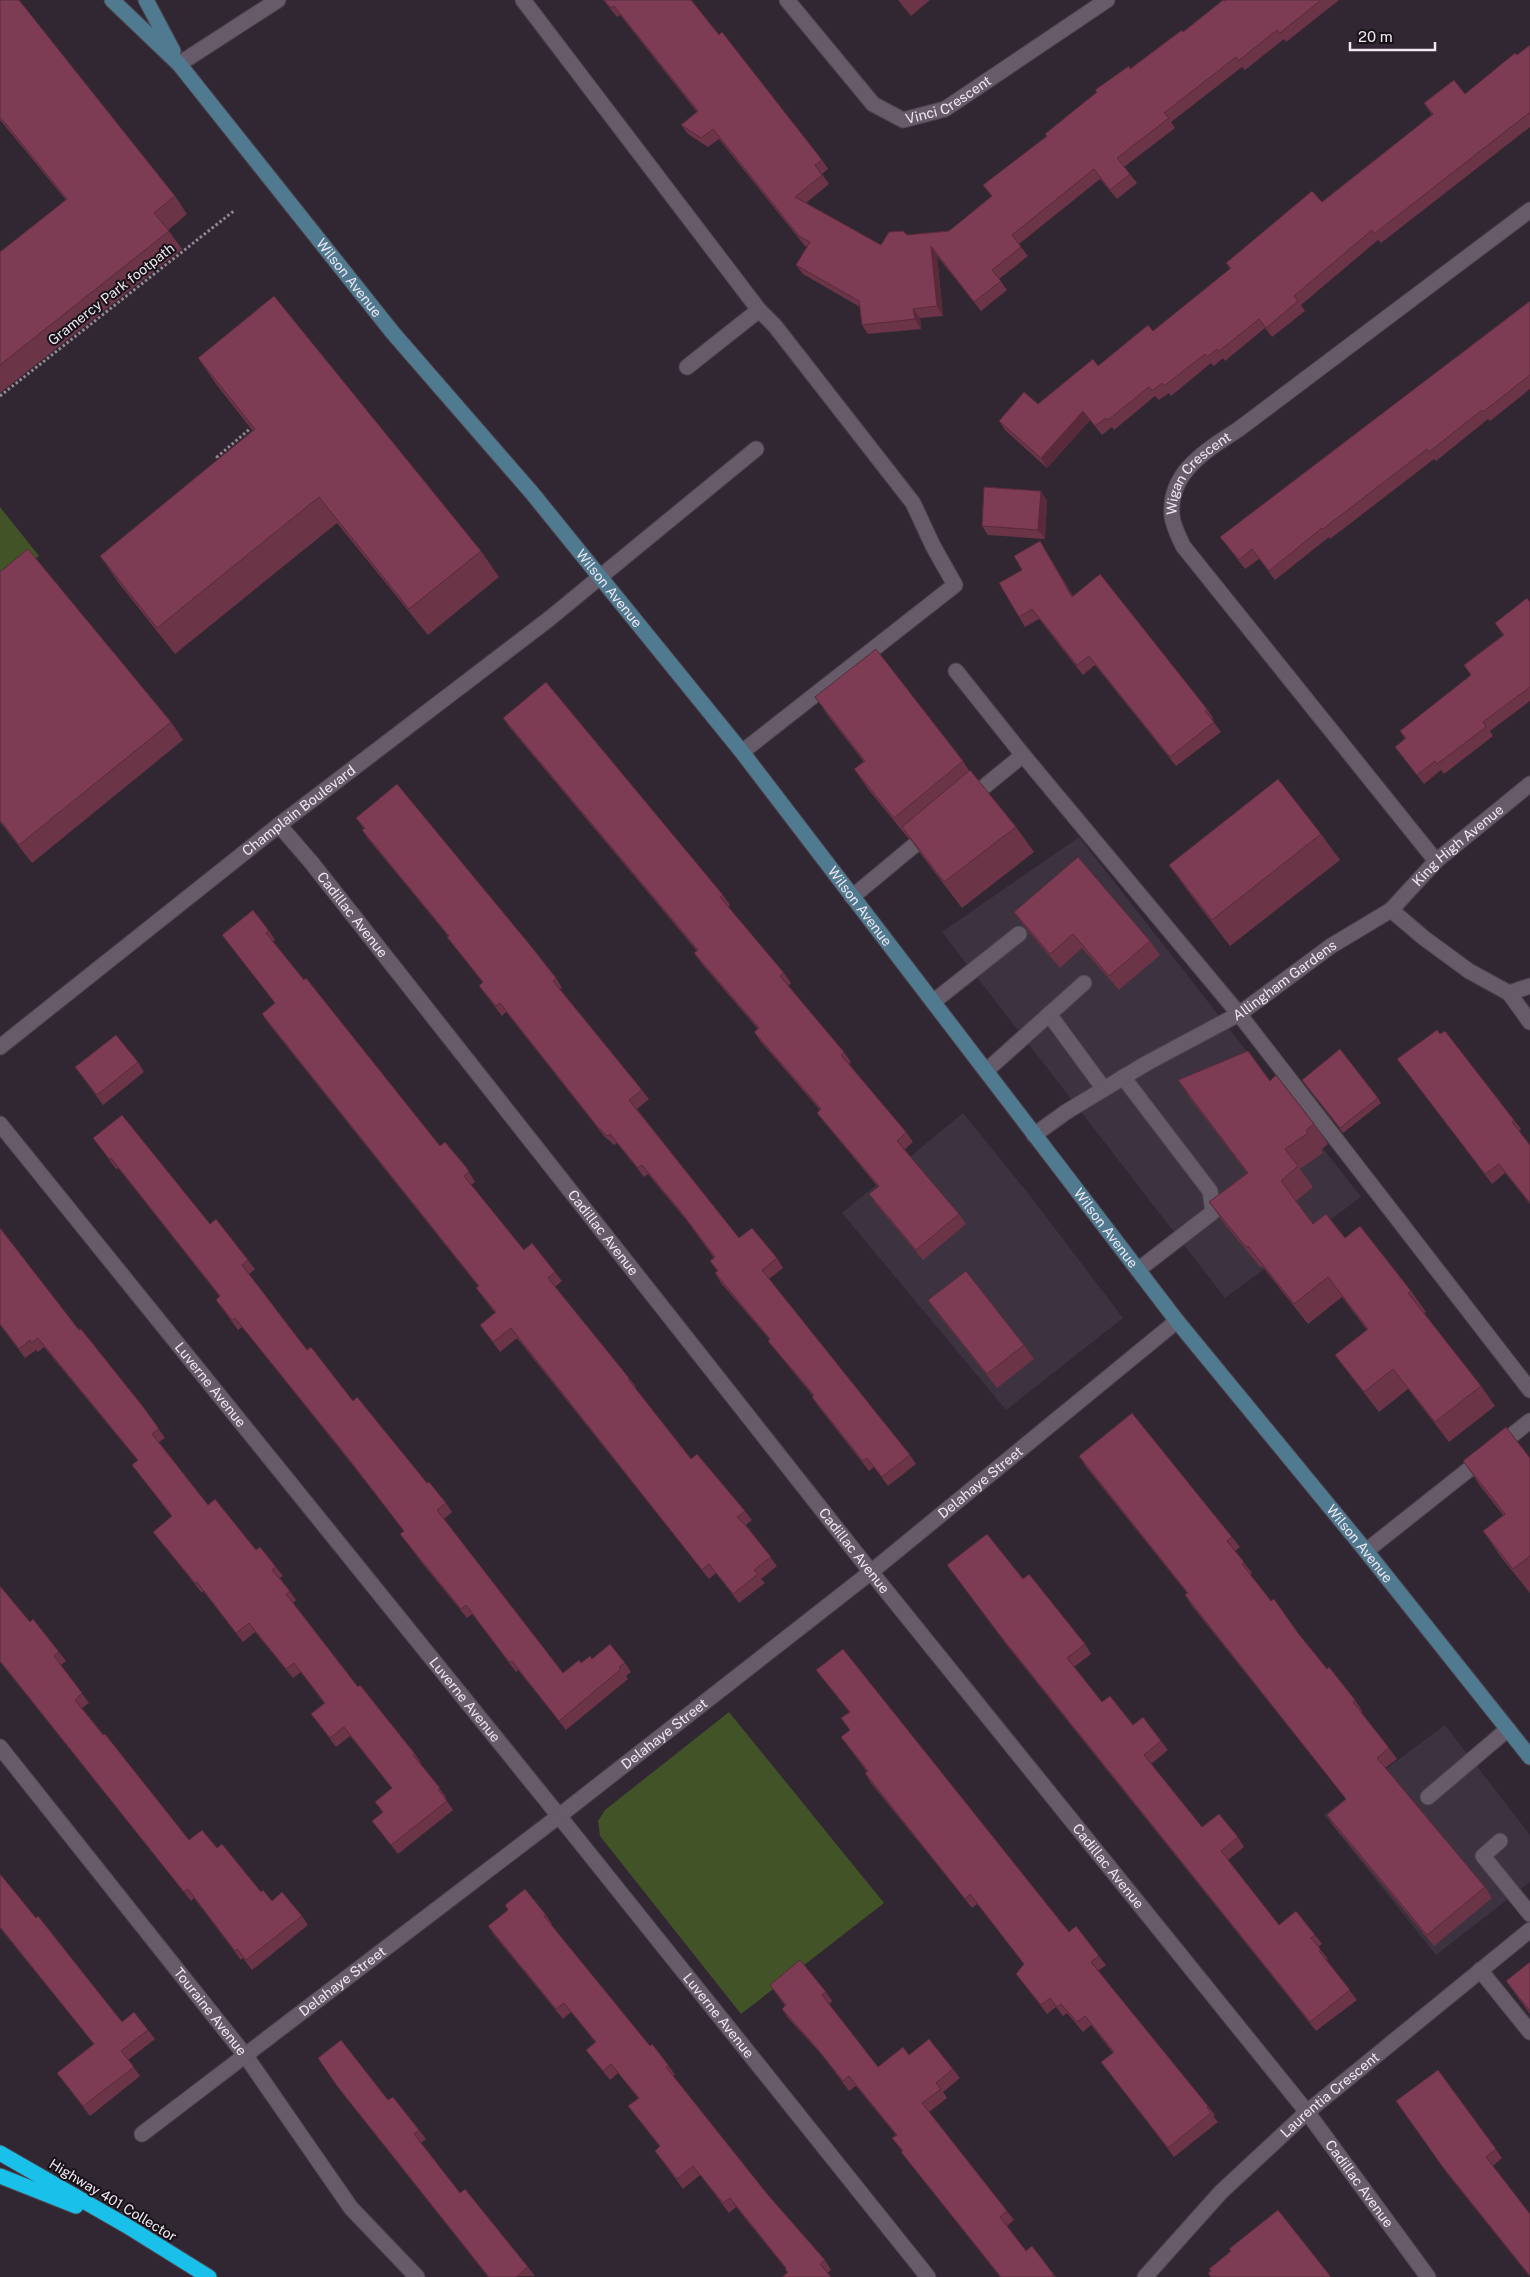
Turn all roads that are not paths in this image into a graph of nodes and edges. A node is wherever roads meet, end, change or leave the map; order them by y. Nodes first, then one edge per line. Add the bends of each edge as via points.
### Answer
1 (112, 0) edge
2 (146, 0) edge
3 (278, 0) edge
4 (523, 0) edge
5 (787, 0) edge
6 (1107, 0) edge
7 (180, 64) junction
8 (1530, 210) edge
9 (760, 310) junction
10 (687, 367) dead end
11 (756, 450) dead end
12 (600, 577) junction
13 (956, 671) dead end
14 (742, 752) junction
15 (1023, 755) junction
16 (1530, 784) edge
17 (954, 812) edge
18 (939, 824) edge
19 (280, 826) junction
20 (1436, 861) junction
21 (852, 897) junction
22 (1391, 910) junction
23 (1019, 934) edge
24 (1084, 983) dead end
25 (1530, 986) edge
26 (1509, 993) junction
27 (933, 1002) junction
28 (1049, 1014) junction
29 (1239, 1014) junction
30 (1530, 1022) edge
31 (0, 1046) edge
32 (986, 1071) junction
33 (1123, 1077) junction
34 (1104, 1089) junction
35 (0, 1124) edge
36 (1034, 1135) junction
37 (1138, 1270) junction
38 (1176, 1321) junction
39 (1530, 1390) edge
40 (1530, 1421) edge
41 (1366, 1551) junction
42 (871, 1572) junction
43 (1508, 1729) junction
44 (0, 1747) edge
45 (1530, 1756) edge
46 (1428, 1796) dead end
47 (559, 1816) junction
48 (1500, 1841) dead end
49 (1530, 1914) edge
50 (1530, 1930) edge
51 (1480, 1970) junction
52 (1530, 2032) edge
53 (245, 2055) junction
54 (1307, 2112) junction
55 (142, 2134) dead end
56 (0, 2153) edge
57 (0, 2176) edge
58 (127, 2226) junction
59 (209, 2277) edge
60 (417, 2277) edge
61 (928, 2277) edge
62 (1145, 2277) edge
63 (1428, 2277) edge

1 - 7 main road, Wilson Avenue
2 - 7 main road, Wilson Avenue
3 - 7 street
4 - 9 street
5 - 6 street, Vinci Crescent via 873,104 903,120 945,109
7 - 12 main road, Wilson Avenue via 393,333
8 - 20 street, Wigan Crescent via 1239,429 1206,450 1182,473 1172,495 1172,518 1183,546
9 - 10 street
9 - 14 street via 912,502 955,585
11 - 12 street, Champlain Boulevard
12 - 14 main road, Wilson Avenue
12 - 19 street, Champlain Boulevard via 549,620
13 - 15 street
14 - 21 main road, Wilson Avenue
15 - 17 street
15 - 29 street
16 - 20 street, King High Avenue
18 - 21 street
19 - 31 street, Champlain Boulevard
19 - 42 street, Cadillac Avenue
20 - 22 street, King High Avenue
21 - 27 main road, Wilson Avenue
22 - 26 street via 1469,972
22 - 29 street, Allingham Gardens via 1331,946
23 - 27 street
24 - 28 street
25 - 26 street
26 - 30 street
27 - 32 main road, Wilson Avenue
28 - 32 street
28 - 34 street
29 - 33 street, Allingham Gardens
29 - 39 street
32 - 36 main road, Wilson Avenue
33 - 34 street, Allingham Gardens
33 - 37 street via 1210,1191 1213,1212
34 - 36 street, Allingham Gardens
35 - 47 street, Luverne Avenue
36 - 37 main road, Wilson Avenue
37 - 38 main road, Wilson Avenue
38 - 41 main road, Wilson Avenue
38 - 42 street, Delahaye Street
40 - 41 street
41 - 43 main road, Wilson Avenue
42 - 47 street, Delahaye Street
42 - 54 street, Cadillac Avenue
43 - 45 main road, Wilson Avenue
43 - 46 street
44 - 53 street, Touraine Avenue
47 - 53 street, Delahaye Street
47 - 61 street, Luverne Avenue
48 - 49 street via 1483,1856
50 - 51 street, Laurentia Crescent
51 - 52 street
51 - 54 street, Laurentia Crescent
53 - 55 street, Delahaye Street
53 - 60 street, Touraine Avenue via 351,2208
54 - 62 street, Laurentia Crescent via 1221,2192
54 - 63 street, Cadillac Avenue
56 - 58 highway, Highway 401 Collector
57 - 58 highway
58 - 59 highway, Highway 401 Collector

